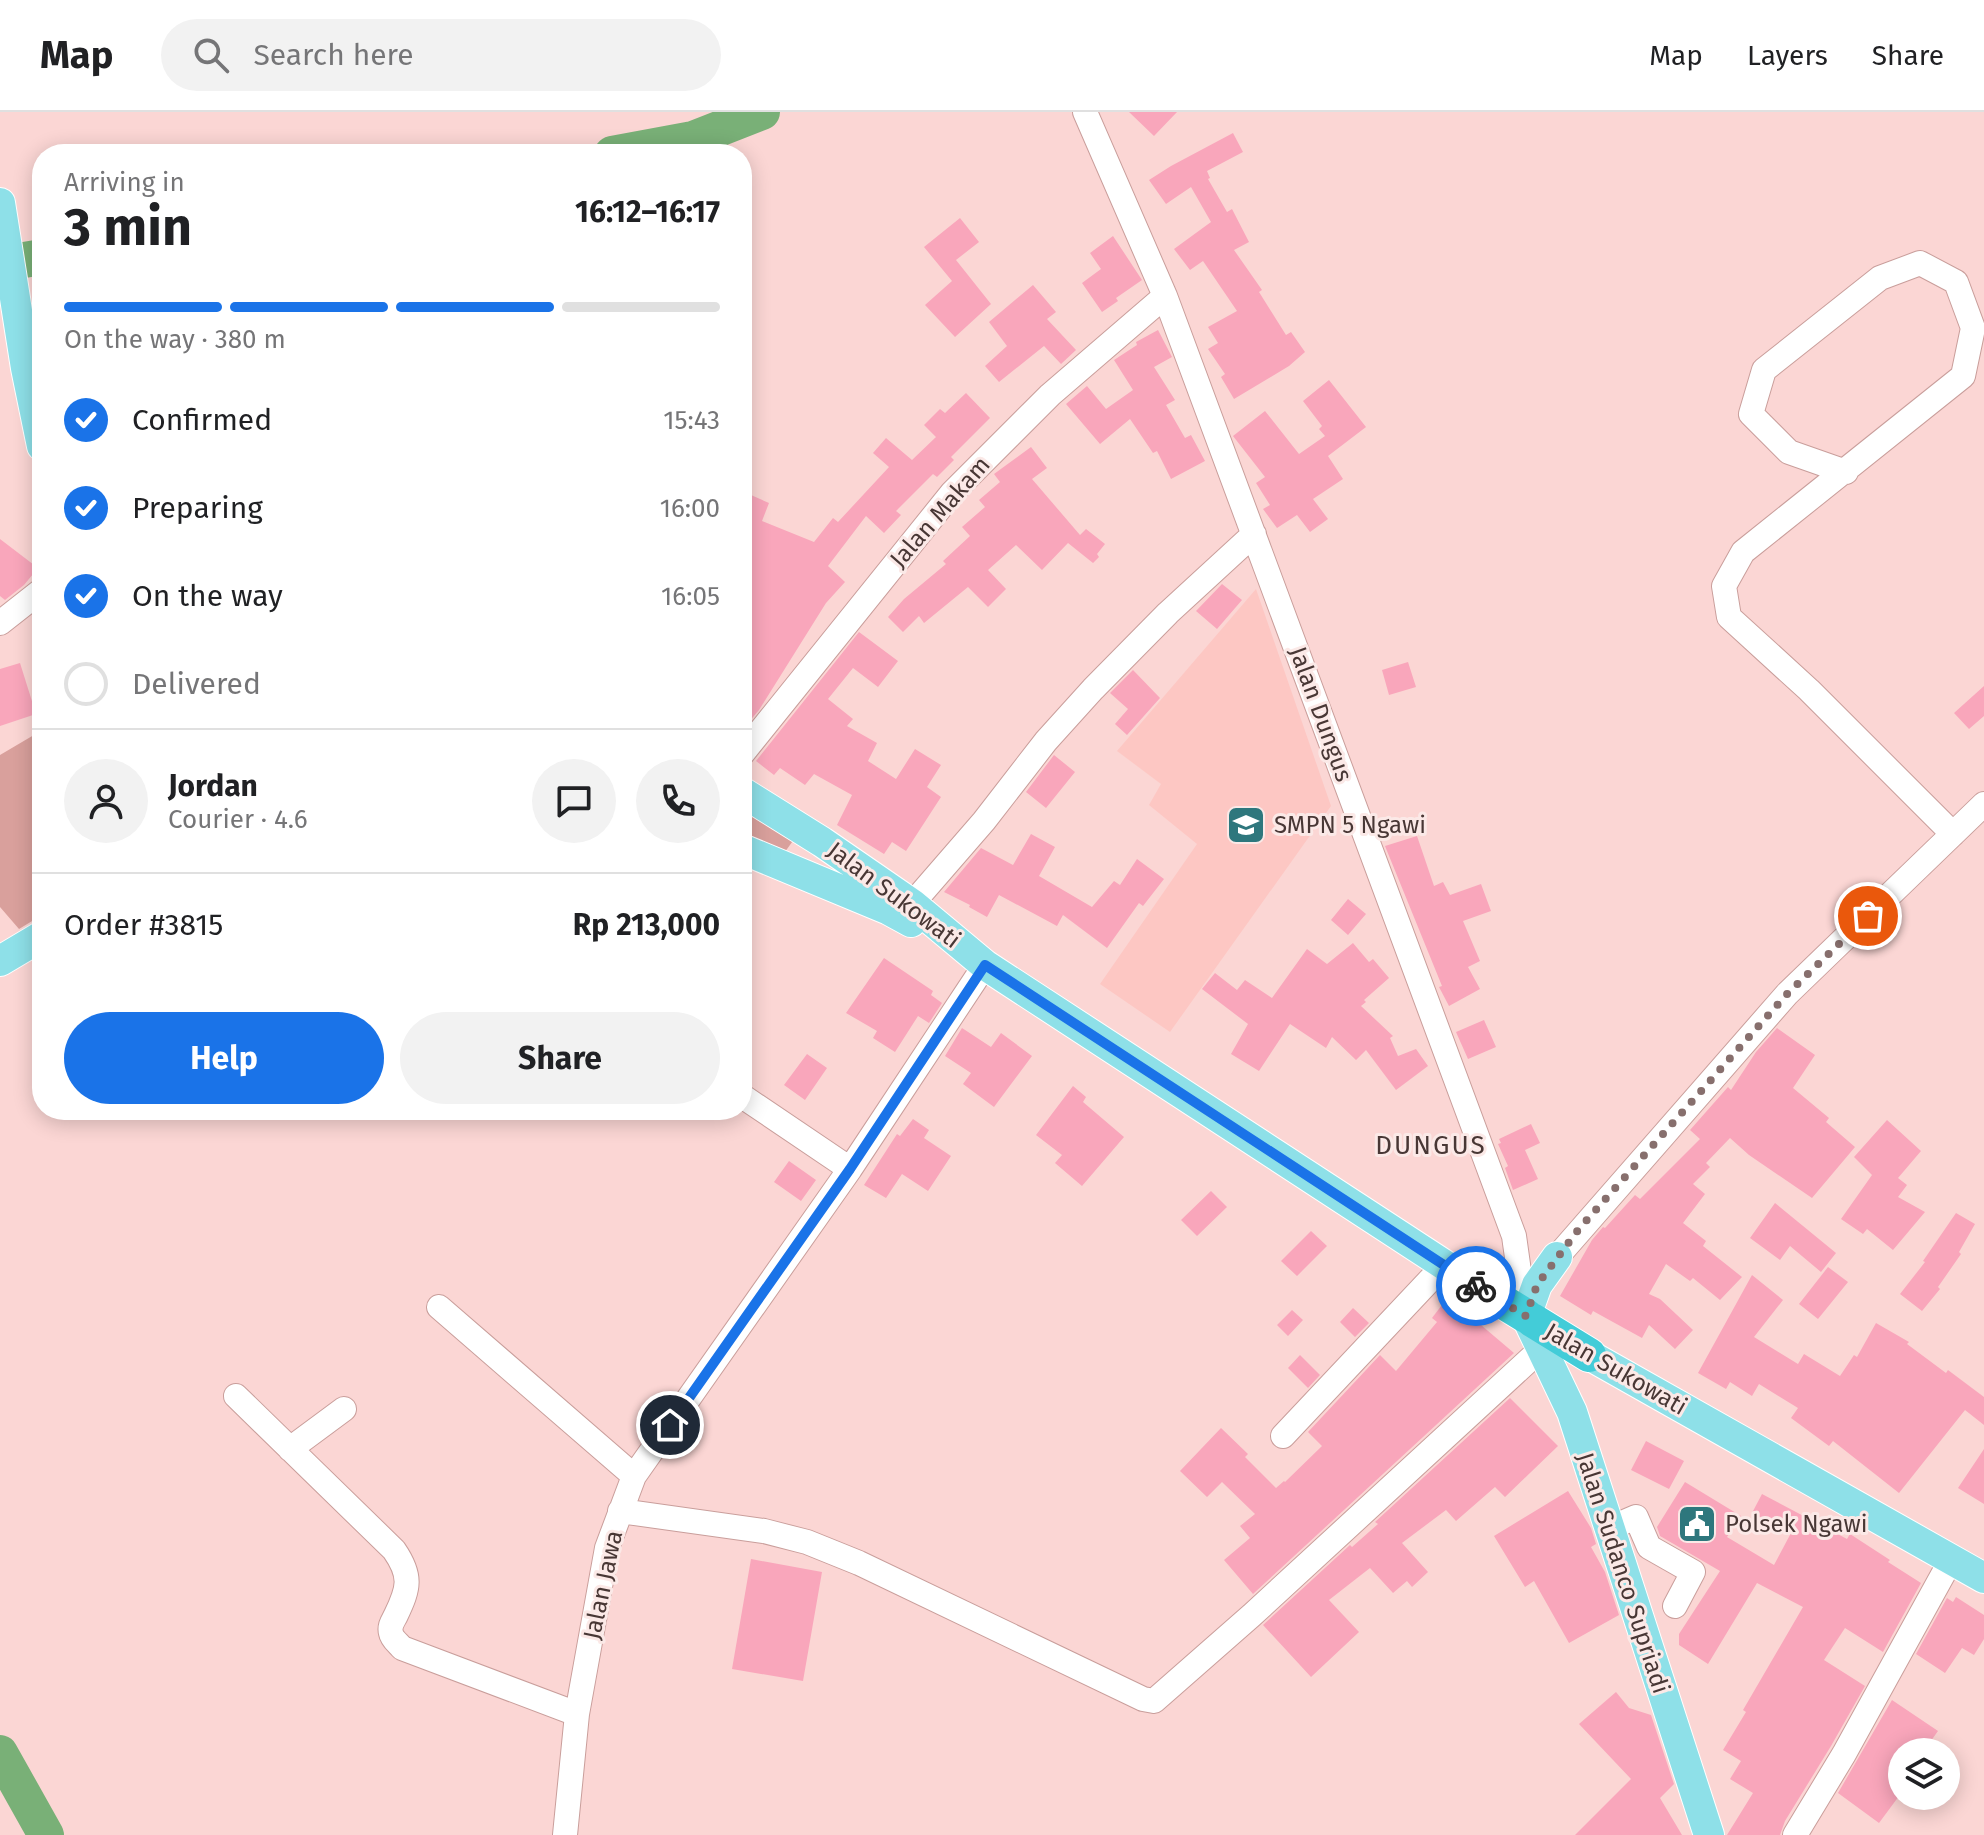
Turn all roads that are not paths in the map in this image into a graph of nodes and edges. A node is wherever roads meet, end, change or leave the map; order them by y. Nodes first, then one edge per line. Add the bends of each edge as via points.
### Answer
1 (1085, 112) edge
2 (0, 203) edge
3 (1165, 296) junction
4 (32, 397) edge
5 (1846, 472) junction
6 (1254, 534) junction
7 (32, 598) edge
8 (0, 623) edge
9 (752, 742) edge
10 (752, 798) edge
11 (1984, 804) edge
12 (1953, 834) junction
13 (752, 853) edge
14 (912, 904) junction
15 (32, 942) edge
16 (0, 961) edge
17 (985, 965) junction
18 (752, 1103) edge
19 (850, 1169) junction
20 (1557, 1257) joint
21 (1456, 1273) junction
22 (439, 1307) dead end
23 (1533, 1328) junction
24 (1589, 1355) joint
25 (236, 1396) dead end
26 (344, 1409) dead end
27 (1283, 1436) dead end
28 (290, 1449) junction
29 (634, 1476) junction
30 (620, 1511) junction
31 (1608, 1529) junction
32 (1951, 1560) junction
33 (1984, 1578) edge
34 (1675, 1606) dead end
35 (577, 1714) junction
36 (565, 1835) edge
37 (1709, 1835) edge
38 (1795, 1835) edge

1 - 3 street, Jalan Dungus
2 - 4 main road
3 - 6 street, Jalan Dungus
3 - 9 street, Jalan Makam via 1050,395 952,493
5 - 5 street via 1963,376 1973,328 1956,282 1920,263 1880,278 1764,370 1751,414 1789,452
5 - 12 street via 1743,552 1724,586 1729,617
6 - 14 street via 1093,689
6 - 23 street, Jalan Dungus via 1514,1236
7 - 8 street
10 - 14 main road, Jalan Sukowati
11 - 12 street
12 - 20 street via 1787,994
13 - 17 main road via 889,910
14 - 17 main road, Jalan Sukowati
15 - 16 main road
17 - 19 street, Jalan Jawa
17 - 21 main road, Jalan Sukowati
18 - 19 street
19 - 29 street, Jalan Jawa
20 - 23 main road via 1537,1285
21 - 23 highway, Jalan Sukowati
21 - 27 street
22 - 29 street
23 - 24 highway, Jalan Sukowati
23 - 30 street via 1252,1615 1154,1701 807,1542
23 - 31 main road, Jalan Sudanco Supriadi via 1572,1412
24 - 32 main road, Jalan Sukowati
25 - 28 street
26 - 28 street
28 - 35 street via 404,1565 406,1593 390,1628 402,1648
29 - 30 street, Jalan Jawa
30 - 35 street, Jalan Jawa via 607,1548
31 - 34 street via 1636,1517 1649,1547 1693,1572
31 - 37 main road, Jalan Sudanco Supriadi
32 - 33 main road, Jalan Sukowati
32 - 38 street
35 - 36 street, Jalan Jawa

